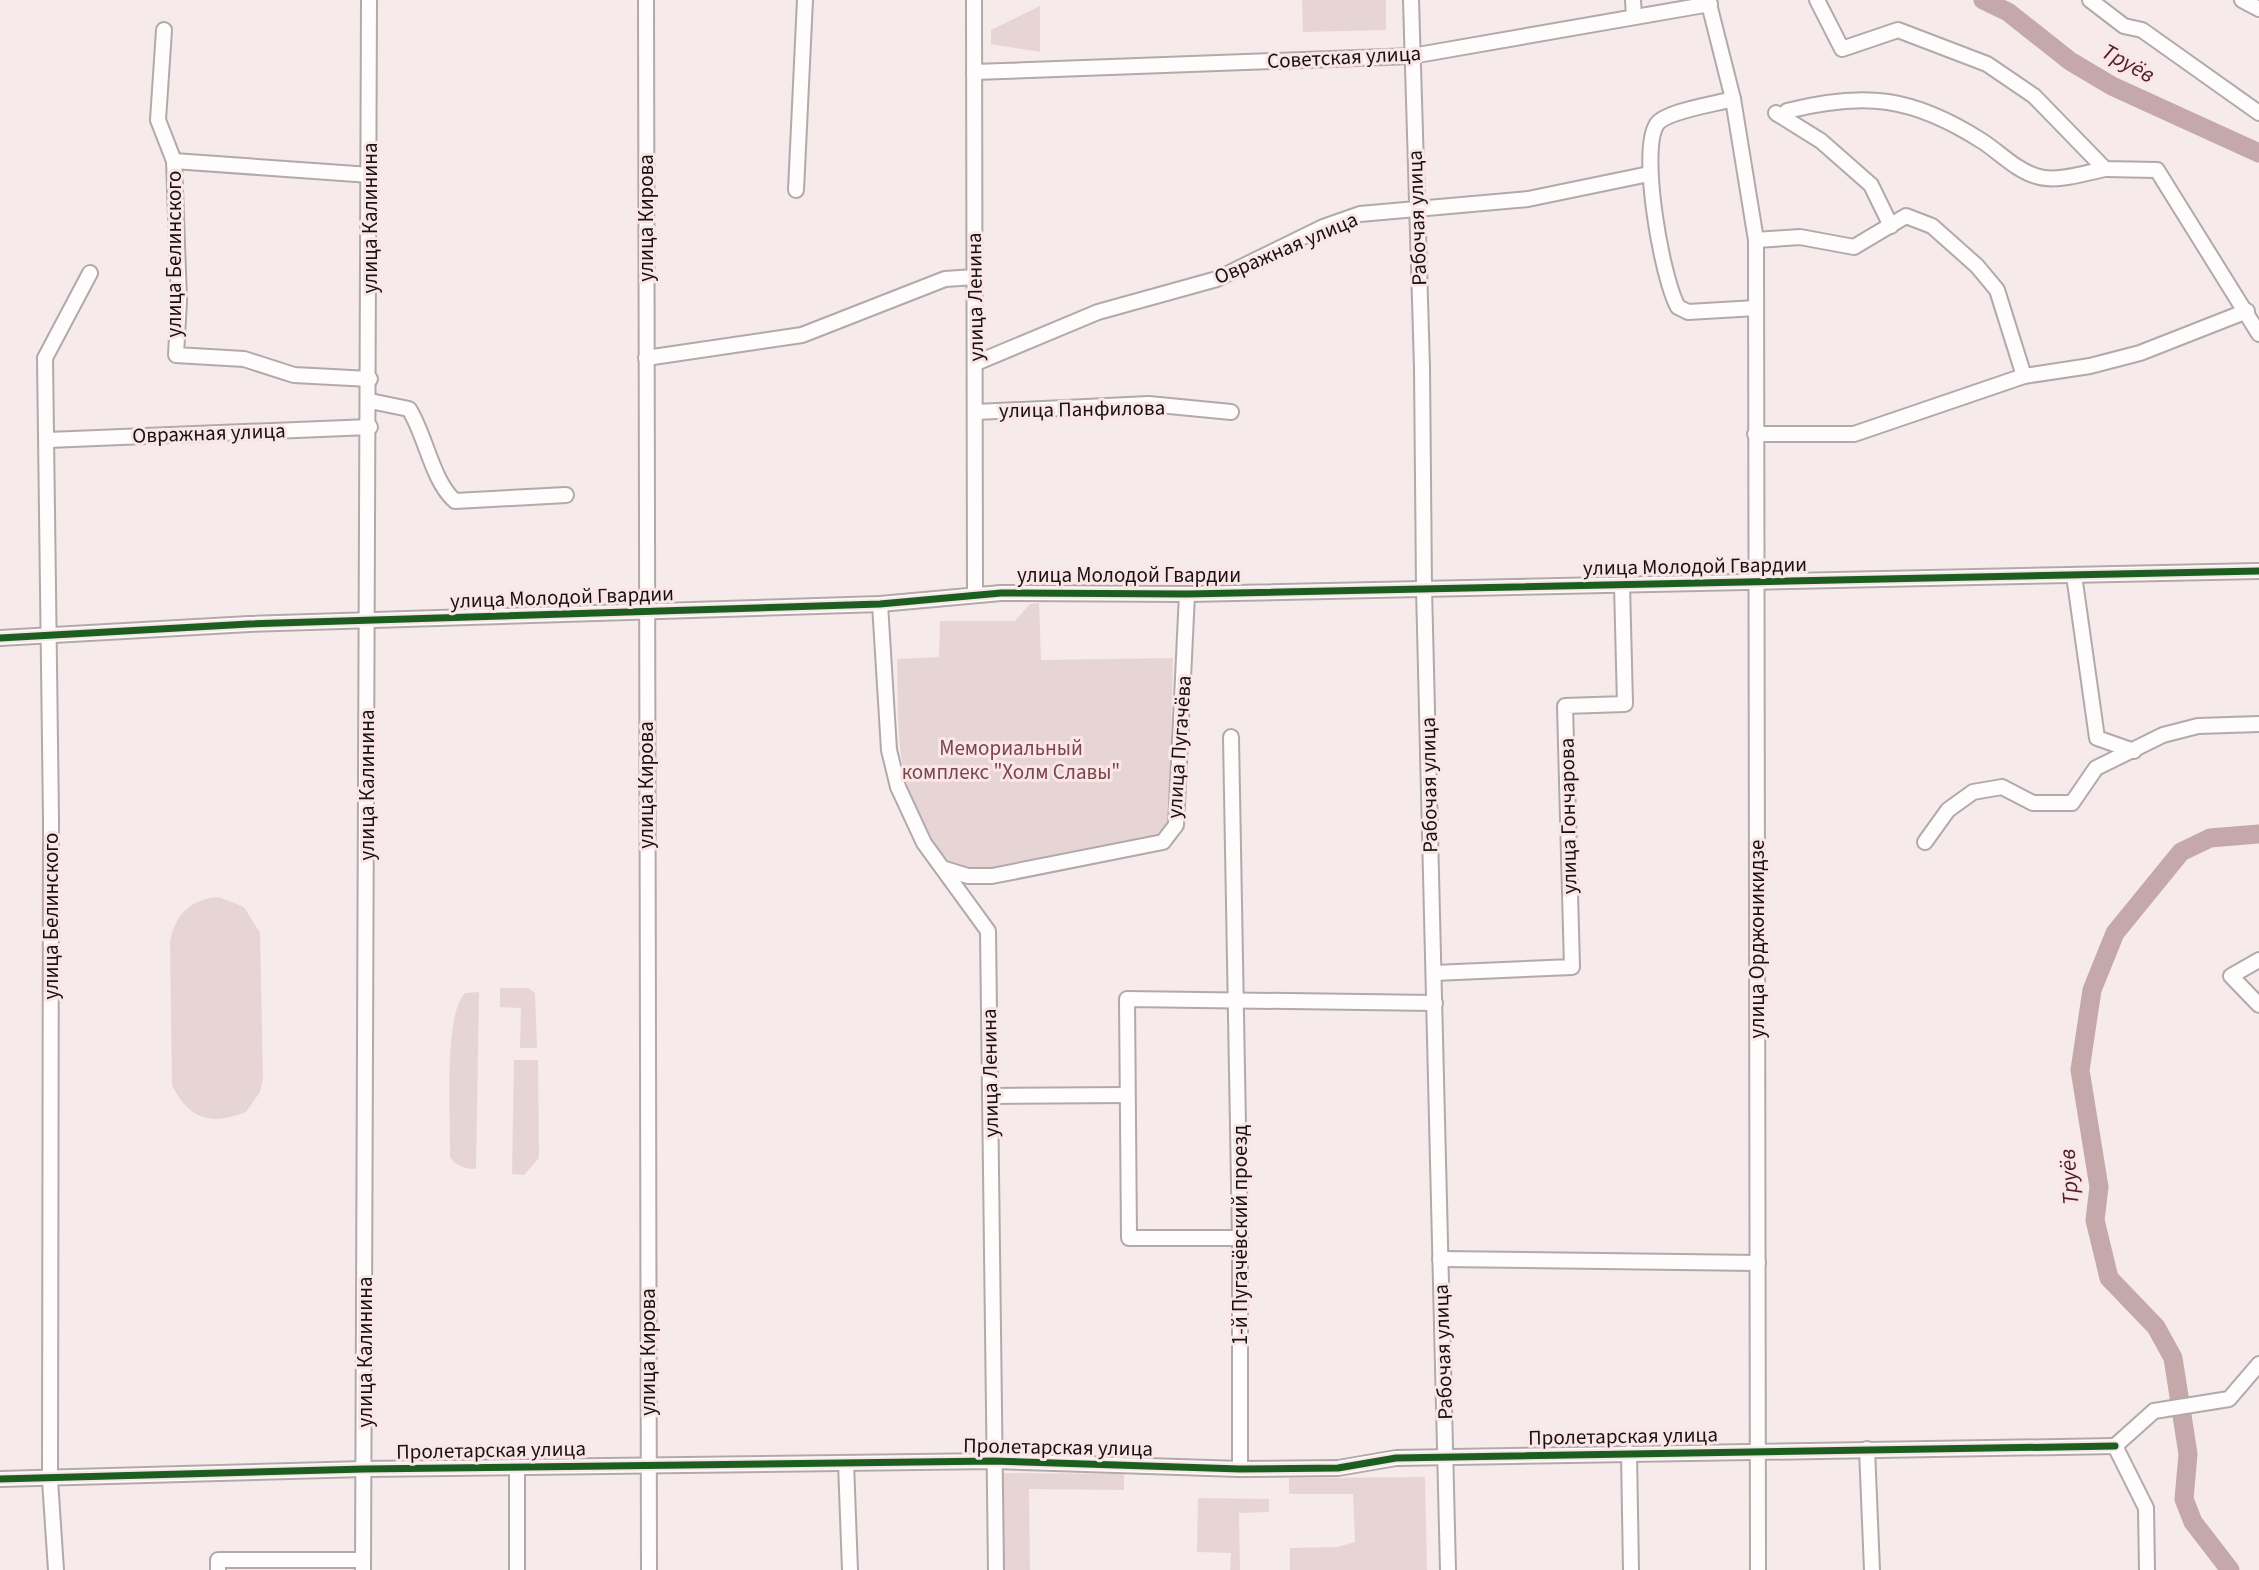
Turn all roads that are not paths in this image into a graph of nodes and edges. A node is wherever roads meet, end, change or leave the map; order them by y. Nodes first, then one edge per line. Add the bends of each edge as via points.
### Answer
1 (369, 0) edge
2 (646, 0) edge
3 (805, 0) edge
4 (974, 0) edge
5 (1411, 0) edge
6 (1633, 0) edge
7 (1817, 0) edge
8 (2090, 0) edge
9 (2242, 0) edge
10 (1709, 2) edge
11 (2259, 9) edge
12 (1634, 18) junction
13 (164, 30) dead end
14 (1412, 56) junction
15 (974, 72) junction
16 (1733, 99) junction
17 (2259, 113) edge
18 (174, 161) junction
19 (2105, 169) junction
20 (1649, 174) junction
21 (370, 175) junction
22 (796, 190) dead end
23 (1417, 210) junction
24 (1891, 226) junction
25 (1756, 240) junction
26 (90, 272) dead end
27 (975, 276) junction
28 (1756, 308) junction
29 (2247, 311) junction
30 (2259, 334) edge
31 (646, 358) junction
32 (976, 363) junction
33 (2024, 376) junction
34 (370, 379) junction
35 (370, 401) junction
36 (976, 412) junction
37 (1231, 412) dead end
38 (370, 427) junction
39 (1755, 434) junction
40 (48, 440) junction
41 (566, 495) dead end
42 (2259, 571) edge
43 (2074, 575) junction
44 (1755, 582) junction
45 (1622, 585) junction
46 (1424, 589) junction
47 (975, 594) junction
48 (1187, 594) junction
49 (880, 604) junction
50 (645, 611) junction
51 (368, 622) junction
52 (47, 636) junction
53 (0, 638) edge
54 (2259, 724) edge
55 (1231, 737) dead end
56 (2134, 751) junction
57 (1925, 842) dead end
58 (945, 869) junction
59 (2259, 960) edge
60 (1434, 974) junction
61 (1237, 1001) junction
62 (1435, 1003) junction
63 (2259, 1005) edge
64 (1127, 1095) junction
65 (990, 1096) junction
66 (1240, 1238) junction
67 (1440, 1259) junction
68 (1758, 1263) junction
69 (2259, 1364) edge
70 (2115, 1446) junction
71 (1867, 1450) junction
72 (1757, 1451) junction
73 (1629, 1453) junction
74 (1446, 1457) junction
75 (994, 1461) junction
76 (846, 1463) junction
77 (649, 1466) junction
78 (517, 1467) junction
79 (364, 1469) junction
80 (1240, 1469) junction
81 (0, 1479) edge
82 (50, 1480) junction
83 (363, 1565) edge
84 (56, 1570) edge
85 (218, 1570) edge
86 (517, 1570) edge
87 (649, 1570) edge
88 (850, 1570) edge
89 (996, 1570) edge
90 (1448, 1570) edge
91 (1631, 1570) edge
92 (1758, 1570) edge
93 (1872, 1570) edge
94 (2147, 1570) edge

1 - 21 street, улица Калинина
2 - 31 street, улица Кирова
3 - 22 street
4 - 15 street, улица Ленина
5 - 14 street, Рабочая улица
6 - 12 street
7 - 19 street via 1842,49 1898,30 1987,64 2034,96
8 - 17 street via 2124,26 2142,30
9 - 11 street
10 - 12 street, Советская улица
10 - 16 street, улица Орджоникидзе
12 - 14 street, Советская улица
13 - 18 street, улица Белинского via 158,120
14 - 15 street, Советская улица
14 - 23 street, Рабочая улица
15 - 27 street, улица Ленина
16 - 20 street via 1668,116 1658,123
16 - 25 street, улица Орджоникидзе
18 - 21 street
18 - 34 street, улица Белинского via 176,355 244,359 293,375
19 - 24 street via 2036,177 1961,128 1913,105 1823,102 1781,112 1871,185
19 - 29 street via 2157,170
20 - 23 street, Овражная улица via 1528,199
20 - 28 street via 1664,261 1678,307 1688,312
21 - 34 street, улица Калинина
23 - 32 street, Овражная улица via 1360,214 1217,279 1098,312
23 - 46 street, Рабочая улица
24 - 25 street via 1854,247 1800,237
24 - 33 street via 1906,216 1932,226 1977,266 1997,290
25 - 28 street, улица Орджоникидзе
26 - 40 street, улица Белинского via 45,358
27 - 31 street via 945,279 802,335
27 - 32 street, улица Ленина
28 - 39 street, улица Орджоникидзе
29 - 30 street
29 - 33 street via 2140,353
31 - 50 street, улица Кирова
32 - 36 street, улица Ленина
33 - 39 street via 1854,434
34 - 35 street, улица Калинина
35 - 38 street, улица Калинина
35 - 41 street via 409,409 422,429 445,493 455,501
36 - 37 street, улица Панфилова via 1149,404
36 - 47 street, улица Ленина
38 - 40 street, Овражная улица
38 - 51 street, улица Калинина
39 - 44 street, улица Орджоникидзе
40 - 52 street, улица Белинского
42 - 43 street, улица Молодой Гвардии
43 - 44 street, улица Молодой Гвардии
43 - 56 street via 2097,738
44 - 45 street, улица Молодой Гвардии
44 - 68 street, улица Орджоникидзе
45 - 46 street, улица Молодой Гвардии
45 - 60 street, улица Гончарова via 1625,704 1565,706 1572,967
46 - 48 street, улица Молодой Гвардии
46 - 60 street, Рабочая улица
47 - 48 street, улица Молодой Гвардии
47 - 49 street, улица Молодой Гвардии
48 - 58 street, улица Пугачёва via 1176,825 1163,842 992,876 968,876
49 - 50 street, улица Молодой Гвардии
49 - 58 street, улица Ленина via 889,750 898,787 924,843
50 - 51 street, улица Молодой Гвардии
50 - 77 street, улица Кирова
51 - 52 street, улица Молодой Гвардии
51 - 79 street, улица Калинина
52 - 53 street, улица Молодой Гвардии
52 - 82 street, улица Белинского
54 - 56 street via 2198,726 2164,735
55 - 61 street, 1-й Пугачёвский проезд
56 - 57 street via 2095,768 2072,803 2033,803 2002,787 1973,792 1948,810
58 - 65 street, улица Ленина via 988,931
59 - 63 street via 2231,976
60 - 62 street, Рабочая улица
61 - 62 street
61 - 64 street via 1127,999
61 - 66 street, 1-й Пугачёвский проезд
62 - 67 street, Рабочая улица
64 - 65 street
64 - 66 street via 1129,1238
65 - 75 street, улица Ленина
66 - 80 street, 1-й Пугачёвский проезд
67 - 68 street
67 - 74 street, Рабочая улица
68 - 72 street, улица Орджоникидзе
69 - 70 street via 2229,1399 2154,1411
70 - 71 street, Пролетарская улица
70 - 94 street via 2146,1508
71 - 72 street, Пролетарская улица
71 - 93 street
72 - 73 street, Пролетарская улица
72 - 92 street, улица Орджоникидзе
73 - 74 street, Пролетарская улица
73 - 91 street
74 - 80 street, Пролетарская улица via 1396,1458 1338,1468
74 - 90 street, Рабочая улица
75 - 76 street, Пролетарская улица
75 - 80 street, Пролетарская улица
75 - 89 street, улица Ленина
76 - 77 street, Пролетарская улица
76 - 88 street
77 - 78 street, Пролетарская улица
77 - 87 street, улица Кирова
78 - 79 street, Пролетарская улица
78 - 86 street
79 - 82 street, Пролетарская улица
79 - 83 street, улица Калинина
81 - 82 street, Пролетарская улица
82 - 84 street, улица Белинского
83 - 85 street via 218,1560

